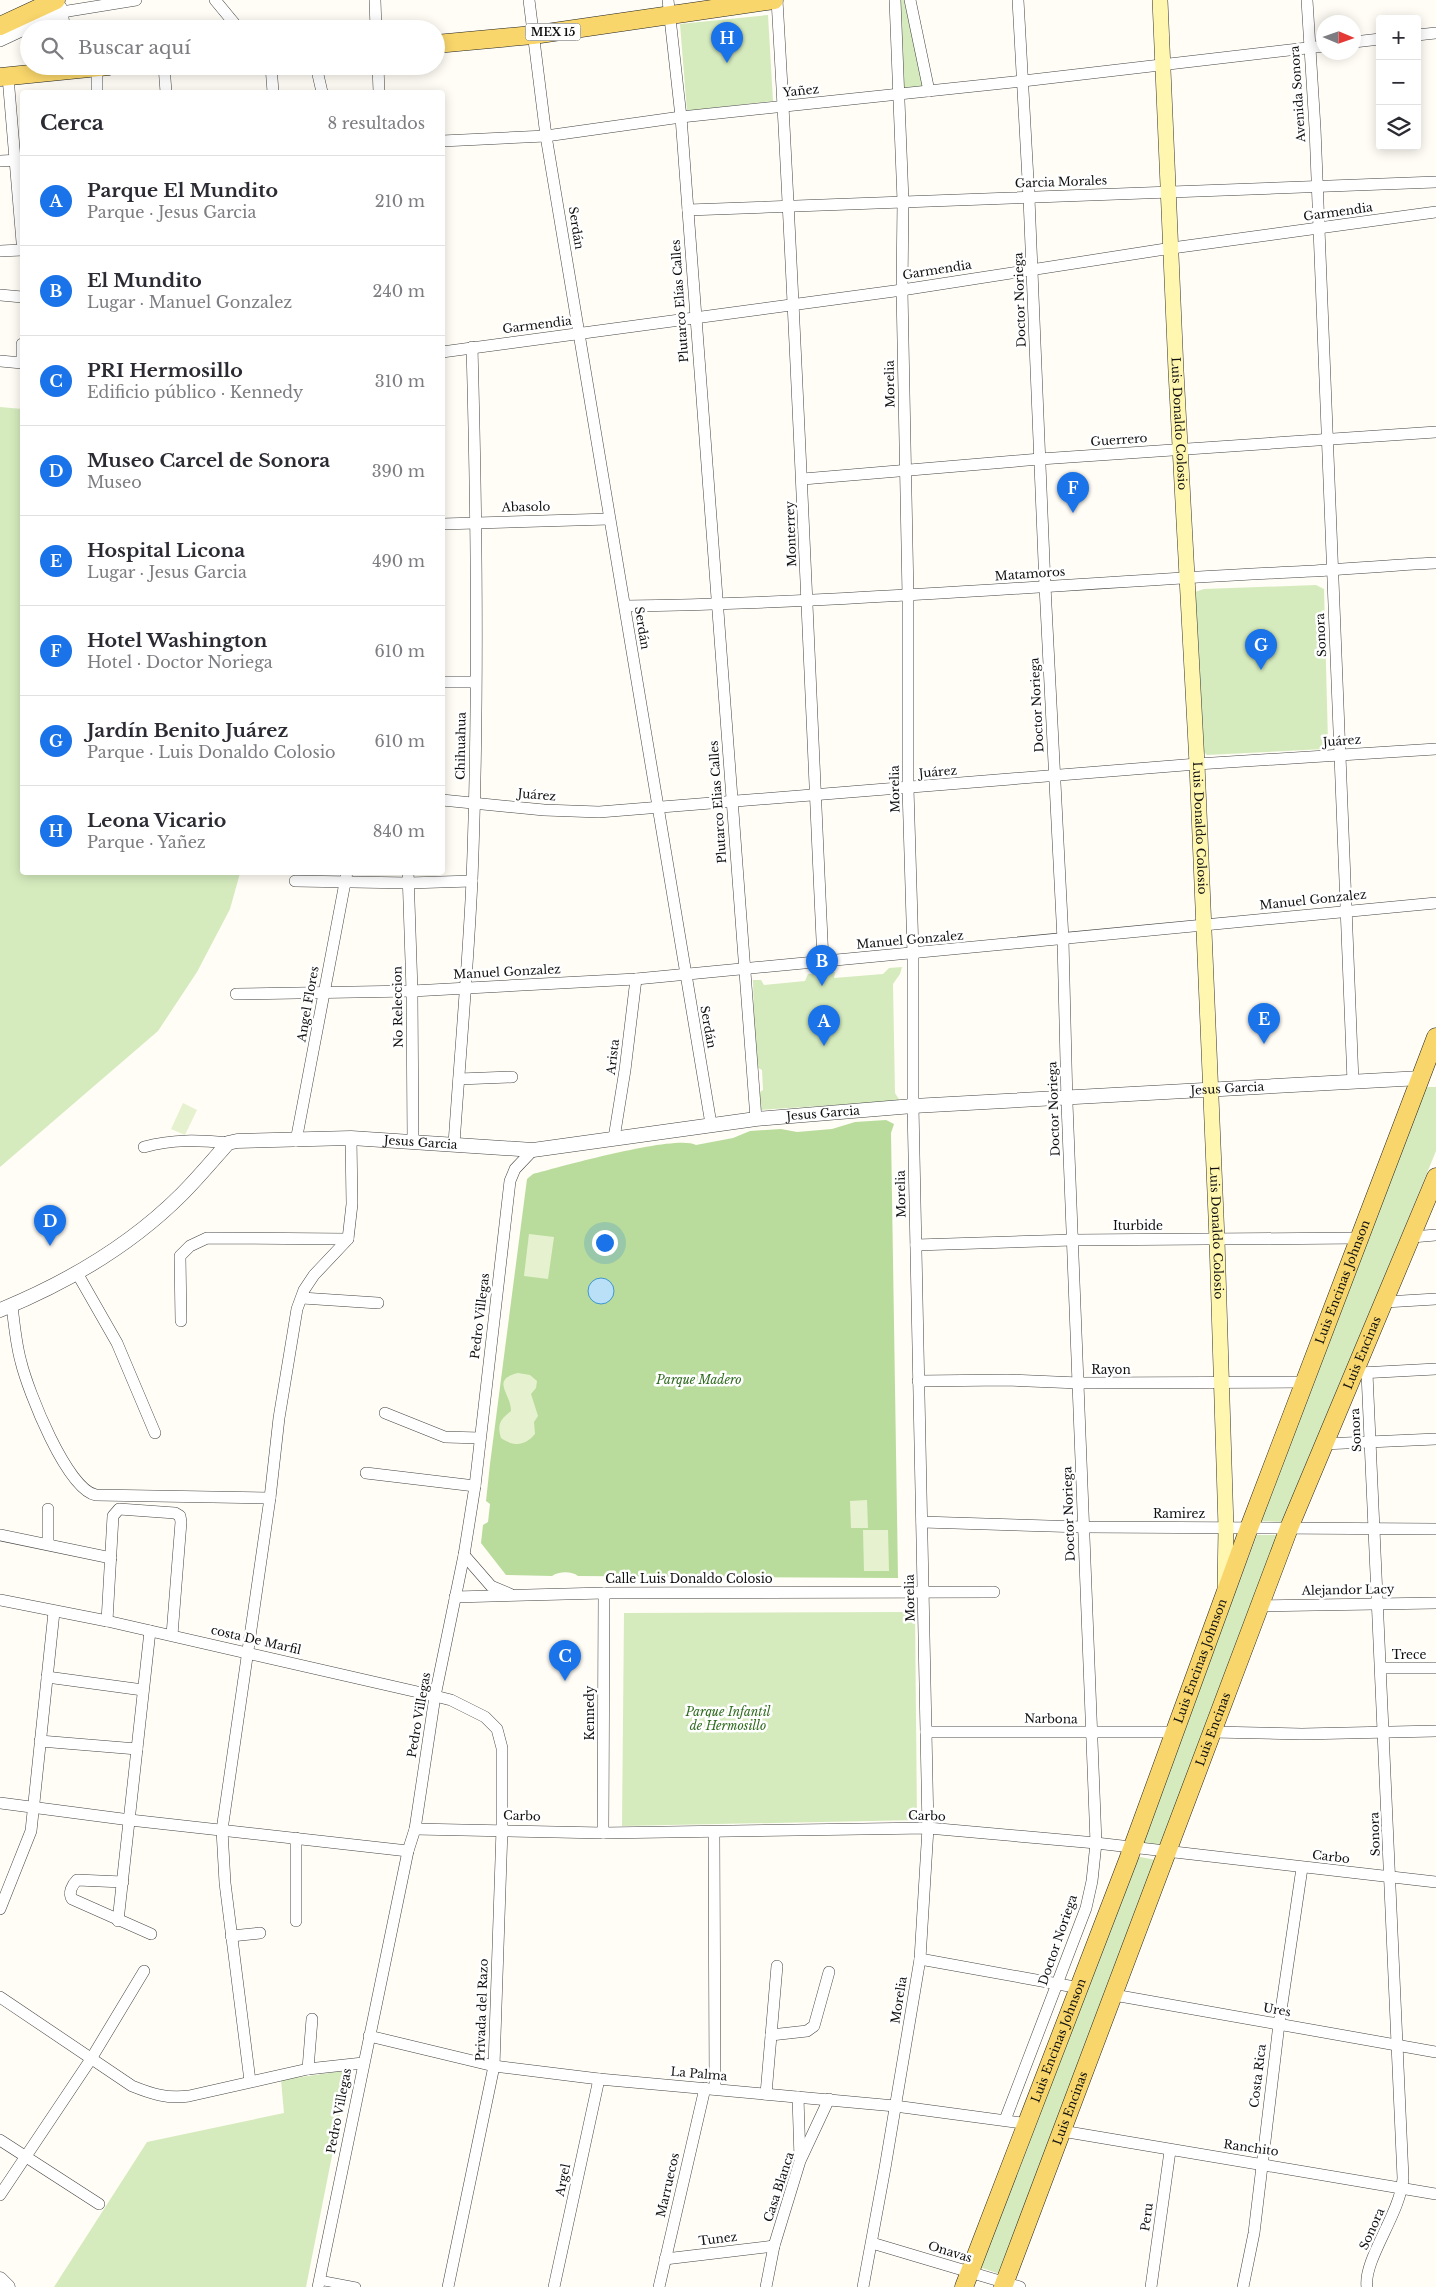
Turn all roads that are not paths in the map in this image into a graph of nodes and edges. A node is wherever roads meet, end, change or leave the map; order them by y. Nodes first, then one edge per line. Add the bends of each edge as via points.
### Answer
1 (136, 0) edge
2 (215, 0) edge
3 (374, 0) edge
4 (529, 0) edge
5 (775, 0) edge
6 (895, 0) edge
7 (910, 0) edge
8 (1018, 0) edge
9 (1160, 0) edge
10 (1307, 0) edge
11 (60, 4) edge
12 (669, 8) edge
13 (34, 20) edge
14 (63, 20) edge
15 (232, 20) edge
16 (375, 20) edge
17 (0, 26) edge
18 (20, 29) edge
19 (1436, 33) edge
20 (533, 35) junction
21 (1421, 35) edge
22 (1376, 39) edge
23 (0, 41) edge
24 (1361, 41) edge
25 (445, 43) edge
26 (1316, 47) edge
27 (1309, 48) junction
28 (1162, 65) junction
29 (20, 75) edge
30 (101, 75) edge
31 (165, 75) edge
32 (272, 75) edge
33 (318, 75) edge
34 (378, 75) edge
35 (4, 77) edge
36 (1023, 82) junction
37 (97, 90) edge
38 (166, 90) edge
39 (273, 90) edge
40 (322, 90) edge
41 (379, 90) edge
42 (929, 91) junction
43 (898, 94) junction
44 (783, 107) junction
45 (681, 117) junction
46 (546, 136) junction
47 (445, 141) edge
48 (18, 160) edge
49 (0, 161) edge
50 (1436, 182) edge
51 (1318, 186) junction
52 (1168, 191) junction
53 (1029, 198) junction
54 (20, 201) edge
55 (903, 201) junction
56 (787, 205) junction
57 (688, 210) junction
58 (1436, 212) edge
59 (1319, 229) junction
60 (1172, 248) junction
61 (20, 250) edge
62 (0, 251) edge
63 (1032, 270) junction
64 (902, 290) junction
65 (0, 295) edge
66 (20, 297) edge
67 (792, 303) junction
68 (694, 317) junction
69 (579, 333) junction
70 (472, 347) junction
71 (445, 352) edge
72 (0, 361) edge
73 (20, 363) edge
74 (1436, 432) edge
75 (1327, 438) junction
76 (1180, 450) junction
77 (1040, 459) junction
78 (905, 469) junction
79 (803, 480) junction
80 (707, 484) joint
81 (609, 519) junction
82 (477, 522) junction
83 (445, 524) edge
84 (1436, 563) edge
85 (1332, 570) junction
86 (1186, 576) junction
87 (1044, 586) junction
88 (908, 596) junction
89 (808, 600) junction
90 (717, 605) junction
91 (625, 606) junction
92 (445, 682) edge
93 (475, 682) junction
94 (1436, 749) edge
95 (1340, 756) junction
96 (1197, 764) junction
97 (1055, 775) junction
98 (908, 788) junction
99 (815, 793) junction
100 (445, 800) edge
101 (732, 800) junction
102 (474, 803) junction
103 (657, 807) junction
104 (347, 877) edge
105 (409, 878) edge
106 (295, 881) dead end
107 (472, 881) junction
108 (1436, 903) edge
109 (1346, 911) junction
110 (1202, 925) junction
111 (1063, 940) junction
112 (913, 953) junction
113 (823, 962) junction
114 (745, 969) junction
115 (685, 975) junction
116 (636, 979) junction
117 (465, 988) junction
118 (412, 991) junction
119 (324, 992) junction
120 (236, 994) dead end
121 (1436, 1037) edge
122 (512, 1077) dead end
123 (1428, 1078) edge
124 (459, 1079) junction
125 (1353, 1082) junction
126 (1210, 1090) junction
127 (1067, 1098) junction
128 (913, 1106) junction
129 (756, 1119) junction
130 (711, 1124) junction
131 (352, 1138) junction
132 (614, 1138) junction
133 (296, 1141) junction
134 (413, 1141) junction
135 (228, 1143) junction
136 (454, 1144) junction
137 (144, 1147) dead end
138 (533, 1150) junction
139 (1436, 1177) edge
140 (1436, 1235) edge
141 (1412, 1237) junction
142 (1360, 1238) junction
143 (348, 1239) junction
144 (1073, 1240) junction
145 (1217, 1240) junction
146 (916, 1245) junction
147 (77, 1273) junction
148 (302, 1298) junction
149 (1436, 1299) edge
150 (1386, 1302) junction
151 (378, 1303) dead end
152 (6, 1308) edge
153 (181, 1322) dead end
154 (1436, 1370) edge
155 (1360, 1373) junction
156 (918, 1381) junction
157 (1305, 1382) junction
158 (1080, 1383) junction
159 (1221, 1383) junction
160 (385, 1413) dead end
161 (155, 1433) dead end
162 (480, 1438) junction
163 (1436, 1439) edge
164 (1370, 1442) junction
165 (1323, 1444) junction
166 (366, 1473) dead end
167 (475, 1486) junction
168 (270, 1498) junction
169 (48, 1509) dead end
170 (922, 1522) junction
171 (1083, 1527) junction
172 (1226, 1528) junction
173 (1249, 1528) junction
174 (1289, 1528) junction
175 (1374, 1529) junction
176 (1436, 1529) edge
177 (0, 1535) edge
178 (48, 1544) junction
179 (464, 1555) junction
180 (111, 1558) junction
181 (923, 1592) junction
182 (994, 1592) dead end
183 (1225, 1592) junction
184 (604, 1594) junction
185 (514, 1596) junction
186 (455, 1597) junction
187 (0, 1600) edge
188 (1436, 1603) edge
189 (1378, 1604) junction
190 (1260, 1606) junction
191 (54, 1612) junction
192 (107, 1621) junction
193 (150, 1631) junction
194 (172, 1635) junction
195 (248, 1653) junction
196 (1381, 1668) junction
197 (1436, 1668) edge
198 (47, 1677) junction
199 (143, 1690) junction
200 (435, 1696) junction
201 (497, 1729) joint
202 (1384, 1731) junction
203 (1436, 1731) edge
204 (926, 1732) junction
205 (1175, 1732) junction
206 (1212, 1732) junction
207 (1090, 1733) junction
208 (40, 1741) junction
209 (137, 1749) junction
210 (0, 1803) edge
211 (34, 1807) junction
212 (130, 1820) junction
213 (928, 1828) junction
214 (415, 1829) junction
215 (502, 1829) junction
216 (222, 1830) junction
217 (714, 1832) junction
218 (604, 1833) junction
219 (296, 1838) junction
220 (1096, 1843) junction
221 (1133, 1847) junction
222 (408, 1851) junction
223 (1167, 1852) junction
224 (1302, 1868) junction
225 (1390, 1878) junction
226 (123, 1882) junction
227 (1436, 1882) edge
228 (2, 1904) edge
229 (1086, 1908) junction
230 (1108, 1915) junction
231 (118, 1921) junction
232 (296, 1921) dead end
233 (260, 1933) dead end
234 (151, 1934) dead end
235 (232, 1936) junction
236 (920, 1958) junction
237 (777, 1966) dead end
238 (144, 1971) dead end
239 (829, 1972) dead end
240 (1057, 1984) junction
241 (1080, 1988) junction
242 (1114, 1995) junction
243 (0, 1997) edge
244 (312, 2019) dead end
245 (1279, 2024) junction
246 (771, 2035) junction
247 (369, 2036) junction
248 (1397, 2045) junction
249 (1436, 2052) edge
250 (91, 2059) junction
251 (363, 2063) junction
252 (494, 2066) junction
253 (308, 2069) junction
254 (599, 2079) junction
255 (250, 2081) junction
256 (710, 2089) junction
257 (766, 2094) junction
258 (798, 2097) junction
259 (829, 2099) junction
260 (895, 2106) junction
261 (1005, 2120) junction
262 (1029, 2124) junction
263 (1062, 2131) junction
264 (0, 2140) edge
265 (1170, 2151) junction
266 (26, 2156) junction
267 (800, 2161) junction
268 (1261, 2163) junction
269 (1402, 2188) junction
270 (1436, 2194) edge
271 (0, 2195) edge
272 (99, 2204) dead end
273 (872, 2243) junction
274 (774, 2246) junction
275 (665, 2259) junction
276 (0, 2278) edge
277 (966, 2280) edge
278 (318, 2283) edge
279 (1009, 2286) edge
280 (8, 2287) edge
281 (356, 2287) edge
282 (448, 2287) edge
283 (554, 2287) edge
284 (660, 2287) edge
285 (766, 2287) edge
286 (863, 2287) edge
287 (1152, 2287) edge
288 (1243, 2287) edge
289 (1367, 2287) edge

1 - 11 street
2 - 15 street
3 - 16 street
4 - 20 street, Serdán
5 - 12 main road, MEX 15
5 - 44 street, Monterrey
6 - 43 street, Morelia
7 - 42 street
8 - 36 street, Doctor Noriega
9 - 28 main road, Luis Donaldo Colosio
10 - 27 street, Avenida Sonora
11 - 13 street
11 - 14 street
11 - 17 main road
12 - 20 main road, MEX 15
12 - 45 street, Plutarco Elías Calles
18 - 23 street
19 - 21 street
20 - 25 main road, MEX 15
20 - 46 street, Serdán
22 - 24 street
26 - 27 street, Yañez
27 - 28 street, Yañez
27 - 51 street, Avenida Sonora
28 - 36 street, Yañez
28 - 52 main road, Luis Donaldo Colosio
29 - 35 main road
30 - 37 street
31 - 38 street
32 - 39 street
33 - 40 street
34 - 41 street
35 - 48 street
36 - 42 street, Yañez
36 - 53 street, Doctor Noriega
42 - 43 street, Yañez
43 - 44 street, Yañez
43 - 55 street, Morelia
44 - 45 street, Yañez
44 - 56 street, Monterrey
45 - 46 street, Yañez
45 - 57 street, Plutarco Elías Calles
46 - 47 street, Yañez
46 - 69 street, Serdán
48 - 49 street
48 - 54 street
50 - 51 street, Garcia Morales
51 - 52 street, Garcia Morales
51 - 59 street, Sonora
52 - 53 street, Garcia Morales
52 - 60 main road, Luis Donaldo Colosio
53 - 55 street, Garcia Morales
53 - 63 street, Doctor Noriega
55 - 56 street, Garcia Morales
55 - 64 street, Morelia
56 - 57 street, Garcia Morales
56 - 67 street, Monterrey
57 - 68 street, Plutarco Elías Calles
58 - 59 street, Garmendia
59 - 60 street, Garmendia
59 - 75 street, Sonora
60 - 63 street, Garmendia
60 - 76 main road, Luis Donaldo Colosio
61 - 62 street
63 - 64 street, Garmendia
63 - 77 street, Doctor Noriega
64 - 67 street, Garmendia
64 - 78 street, Morelia
65 - 66 street
67 - 68 street, Garmendia
67 - 79 street, Monterrey
68 - 69 street, Garmendia
68 - 80 street, Plutarco Elías Calles
69 - 70 street, Garmendia
69 - 81 street, Serdán
70 - 71 street, Garmendia
70 - 82 street, Chihuahua
72 - 73 street
74 - 75 street, Guerrero
75 - 76 street, Guerrero
75 - 85 street, Sonora
76 - 77 street, Guerrero
76 - 86 main road, Luis Donaldo Colosio
77 - 78 street, Guerrero
77 - 87 street, Doctor Noriega
78 - 79 street, Guerrero
78 - 88 street, Morelia
79 - 89 street, Monterrey
80 - 90 street, Plutarco Elias Calles
81 - 82 street, Abasolo
81 - 91 street, Serdán
82 - 83 street, Abasolo
82 - 93 street, Chihuahua
84 - 85 street, Matamoros
85 - 86 street, Matamoros
85 - 95 street, Sonora
86 - 87 street, Matamoros
86 - 96 main road, Luis Donaldo Colosio
87 - 88 street, Matamoros
87 - 97 street, Doctor Noriega
88 - 89 street, Matamoros
88 - 98 street, Morelia
89 - 90 street, Matamoros
89 - 99 street, Monterrey
90 - 91 street, Matamoros
90 - 101 street, Plutarco Elias Calles
91 - 103 street, Serdán
92 - 93 street
93 - 102 street, Chihuahua
94 - 95 street, Juárez
95 - 96 street, Juárez
95 - 109 street, Sonora
96 - 97 street, Juárez
96 - 110 main road, Luis Donaldo Colosio
97 - 98 street, Juárez
97 - 111 street, Doctor Noriega
98 - 99 street, Juárez
98 - 112 street, Morelia
99 - 101 street, Juárez
99 - 113 street, Monterrey
100 - 102 street, Juárez
101 - 103 street, Juárez
101 - 114 street, Plutarco Elias Calles
102 - 103 street, Juárez via 599,812
102 - 107 street, Chihuahua
103 - 115 street, Serdán
104 - 105 street
104 - 106 street
104 - 119 street, Angel Flores
105 - 107 street
105 - 118 street, No Releccion
107 - 117 street, Chihuahua
108 - 109 street, Manuel Gonzalez
109 - 110 street, Manuel Gonzalez
109 - 125 street, Sonora
110 - 111 street, Manuel Gonzalez
110 - 126 main road, Luis Donaldo Colosio
111 - 112 street, Manuel Gonzalez
111 - 127 street, Doctor Noriega
112 - 113 street, Manuel Gonzalez
112 - 128 street, Morelia
113 - 114 street, Manuel Gonzalez
114 - 115 street, Manuel Gonzalez
114 - 129 street, Plutarco Elias Calles
115 - 116 street, Manuel Gonzalez
115 - 130 street, Serdán
116 - 117 street, Manuel Gonzalez
116 - 132 street, Arista
117 - 118 street, Manuel Gonzalez
117 - 124 street, Chihuahua
118 - 119 street, Manuel Gonzalez
118 - 134 street, No Releccion
119 - 120 street, Manuel Gonzalez
119 - 133 street, Angel Flores
121 - 123 main road, Luis Encinas Johnson
122 - 124 street
123 - 125 street, Jesus Garcia
123 - 142 main road, Luis Encinas Johnson
124 - 136 street, Chihuahua
125 - 126 street, Jesus Garcia
126 - 127 street, Jesus Garcia
126 - 145 main road, Luis Donaldo Colosio
127 - 128 street, Jesus Garcia
127 - 144 street, Doctor Noriega
128 - 129 street, Jesus Garcia
128 - 146 street, Morelia
129 - 130 street, Jesus Garcia
130 - 132 street, Jesus Garcia
131 - 133 street, Jesus Garcia
131 - 134 street, Jesus Garcia
131 - 143 street via 352,1204
132 - 138 street, Jesus Garcia
133 - 135 street, Jesus Garcia
134 - 136 street, Jesus Garcia
135 - 137 street via 176,1141
135 - 147 street via 176,1199 140,1230
136 - 138 street, Jesus Garcia
138 - 162 street, Pedro Villegas via 515,1169 510,1181
139 - 141 main road, Luis Encinas
140 - 141 street
141 - 150 main road, Luis Encinas
142 - 145 street, Iturbide
142 - 157 main road, Luis Encinas Johnson
143 - 148 street via 314,1274
143 - 153 street via 207,1238 190,1246 180,1256
144 - 145 street, Iturbide
144 - 146 street, Iturbide
144 - 158 street, Doctor Noriega
145 - 159 main road, Luis Donaldo Colosio
146 - 156 street, Morelia
147 - 152 street
147 - 161 street via 117,1343
148 - 151 street
148 - 168 street via 286,1374
149 - 150 street
150 - 155 main road, Luis Encinas
152 - 168 street via 21,1363 42,1420 58,1452 84,1490 96,1495
154 - 155 street
155 - 164 street, Sonora
155 - 165 main road, Luis Encinas
156 - 158 street, Rayon
156 - 170 street, Morelia
157 - 159 street, Rayon
157 - 173 main road, Luis Encinas Johnson
158 - 159 street, Rayon
158 - 171 street, Doctor Noriega
159 - 172 main road, Luis Donaldo Colosio
160 - 162 street via 445,1437
162 - 167 street, Pedro Villegas
163 - 164 street
164 - 165 street
164 - 175 street, Sonora
165 - 174 main road, Luis Encinas
166 - 167 street
167 - 179 street, Pedro Villegas
168 - 195 street
169 - 178 street
170 - 171 street, Ramirez
170 - 181 street, Morelia
171 - 172 street, Ramirez
171 - 207 street, Doctor Noriega
172 - 173 street, Ramirez
172 - 183 main road, Luis Donaldo Colosio
173 - 174 street, Ramirez
173 - 183 main road, Luis Encinas Johnson
174 - 175 street, Ramirez
174 - 190 main road, Luis Encinas
175 - 176 street, Ramirez
175 - 189 street, Sonora
177 - 178 street
178 - 180 street
179 - 185 street via 491,1586
179 - 186 street, Pedro Villegas
180 - 192 street
180 - 194 street via 113,1516 119,1509 180,1516
181 - 182 street, Calle Luis Donaldo Colosio
181 - 184 street, Calle Luis Donaldo Colosio
181 - 204 street, Morelia
183 - 205 main road, Luis Encinas Johnson
184 - 185 street, Calle Luis Donaldo Colosio
184 - 218 street, Kennedy
185 - 186 street, Calle Luis Donaldo Colosio
186 - 200 street, Pedro Villegas
187 - 191 street, costa De Marfil
188 - 189 street, Alejandor Lacy
189 - 190 street, Alejandor Lacy
189 - 196 street, Sonora
190 - 206 main road, Luis Encinas
191 - 192 street, costa De Marfil
191 - 198 street
192 - 193 street, costa De Marfil
193 - 194 street, costa De Marfil
193 - 199 street
194 - 195 street, costa De Marfil
195 - 200 street, costa De Marfil
195 - 216 street
196 - 197 street, Trece
196 - 202 street, Sonora
198 - 199 street
198 - 208 street
199 - 209 street
200 - 201 street, costa De Marfil via 469,1708
200 - 214 street, Pedro Villegas
201 - 215 street, Privada del Razo via 502,1748
202 - 203 street
202 - 206 street via 1302,1734
202 - 225 street, Sonora
204 - 207 street, Narbona
204 - 213 street, Morelia
205 - 207 street, Narbona
205 - 221 main road, Luis Encinas Johnson
206 - 223 main road, Luis Encinas
207 - 220 street, Doctor Noriega
208 - 209 street
208 - 211 street
209 - 212 street
210 - 211 street
211 - 212 street
211 - 228 street via 31,1831
212 - 216 street
212 - 226 street
213 - 217 street, Carbo
213 - 220 street, Carbo
213 - 236 street, Morelia
214 - 215 street, Carbo
214 - 222 street, Pedro Villegas
215 - 218 street, Carbo
215 - 252 street, Privada del Razo
216 - 219 street
216 - 235 street
217 - 218 street, Carbo
217 - 256 street, Marruecos
219 - 222 street
219 - 232 street
220 - 221 street, Carbo
220 - 229 street, Doctor Noriega
221 - 223 street, Carbo
221 - 230 main road, Luis Encinas Johnson
222 - 247 street, Pedro Villegas
223 - 224 street, Carbo
223 - 242 main road, Luis Encinas
224 - 225 street, Carbo
224 - 245 street, Costa Rica
225 - 227 street, Carbo
225 - 248 street, Sonora
226 - 231 street
226 - 231 street via 77,1880 70,1892 72,1900
229 - 230 street
229 - 240 street, Doctor Noriega
230 - 241 main road, Luis Encinas Johnson
231 - 234 street
233 - 235 street
235 - 255 street
236 - 240 street
236 - 260 street, Morelia
237 - 246 street
238 - 250 street
239 - 246 street via 814,2026 807,2031
240 - 241 street
240 - 261 street, Doctor Noriega
241 - 262 main road, Luis Encinas Johnson
242 - 245 street, Ures
242 - 263 main road, Luis Encinas
243 - 250 street
244 - 253 street
245 - 248 street, Ures
245 - 268 street, Costa Rica
246 - 257 street
247 - 251 street, Pedro Villegas
247 - 252 street, La Palma
248 - 249 street, Ures
248 - 269 street, Sonora
250 - 255 street via 132,2086 172,2098
250 - 266 street
251 - 253 street
251 - 278 street, Pedro Villegas
252 - 254 street, La Palma
252 - 282 street, Privada del Razo
253 - 255 street
254 - 256 street, La Palma
254 - 283 street, Argel
256 - 257 street, La Palma
256 - 275 street, Marruecos
257 - 258 street, La Palma
258 - 259 street, La Palma
258 - 267 street
259 - 260 street, La Palma
259 - 267 street, Casa Blanca
260 - 261 street, La Palma
260 - 273 street, Morelia
261 - 262 street, La Palma
262 - 277 main road, Luis Encinas Johnson
263 - 265 street, Ranchito
263 - 279 main road, Luis Encinas
264 - 266 street
265 - 268 street, Ranchito
265 - 287 street, Peru
266 - 271 street
266 - 272 street
267 - 274 street, Casa Blanca
268 - 269 street, Ranchito
268 - 288 street, Costa Rica via 1254,2233
269 - 270 street, Ranchito
269 - 289 street, Sonora via 1368,2271
273 - 277 street, Onavas
273 - 286 street, Morelia
274 - 275 street, Tunez
274 - 285 street, Casa Blanca
275 - 284 street, Marruecos
276 - 280 street
277 - 279 street, Onavas
278 - 281 street

